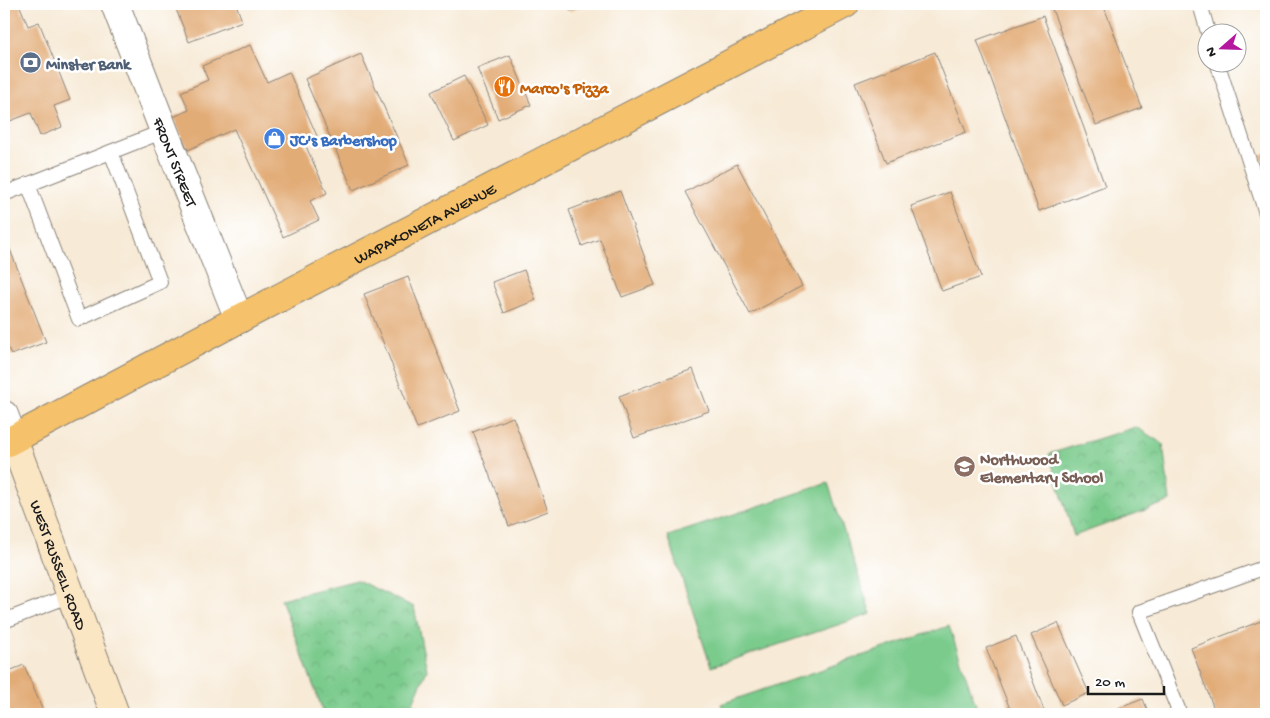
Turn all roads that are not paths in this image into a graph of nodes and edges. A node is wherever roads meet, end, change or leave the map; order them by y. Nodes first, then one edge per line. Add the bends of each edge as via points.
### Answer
1 (115, 4) edge
2 (845, 4) edge
3 (1200, 4) edge
4 (1205, 22) edge
5 (1220, 72) edge
6 (164, 131) junction
7 (111, 152) junction
8 (28, 184) junction
9 (4, 194) edge
10 (1266, 213) edge
11 (239, 319) junction
12 (7, 433) edge
13 (1266, 567) edge
14 (71, 595) junction
15 (4, 621) edge
16 (115, 714) edge
17 (1180, 714) edge

1 - 6 street, FRONT STREET
2 - 11 main road, WAPAKONETA AVENUE
3 - 4 lane
5 - 10 lane
6 - 7 lane
6 - 11 street, FRONT STREET
7 - 8 lane
7 - 8 lane via 160,282 79,319
8 - 9 lane
11 - 12 main road, WAPAKONETA AVENUE
12 - 14 main road, WEST RUSSELL ROAD
13 - 17 lane via 1139,612
14 - 15 lane
14 - 16 main road, WEST RUSSELL ROAD

